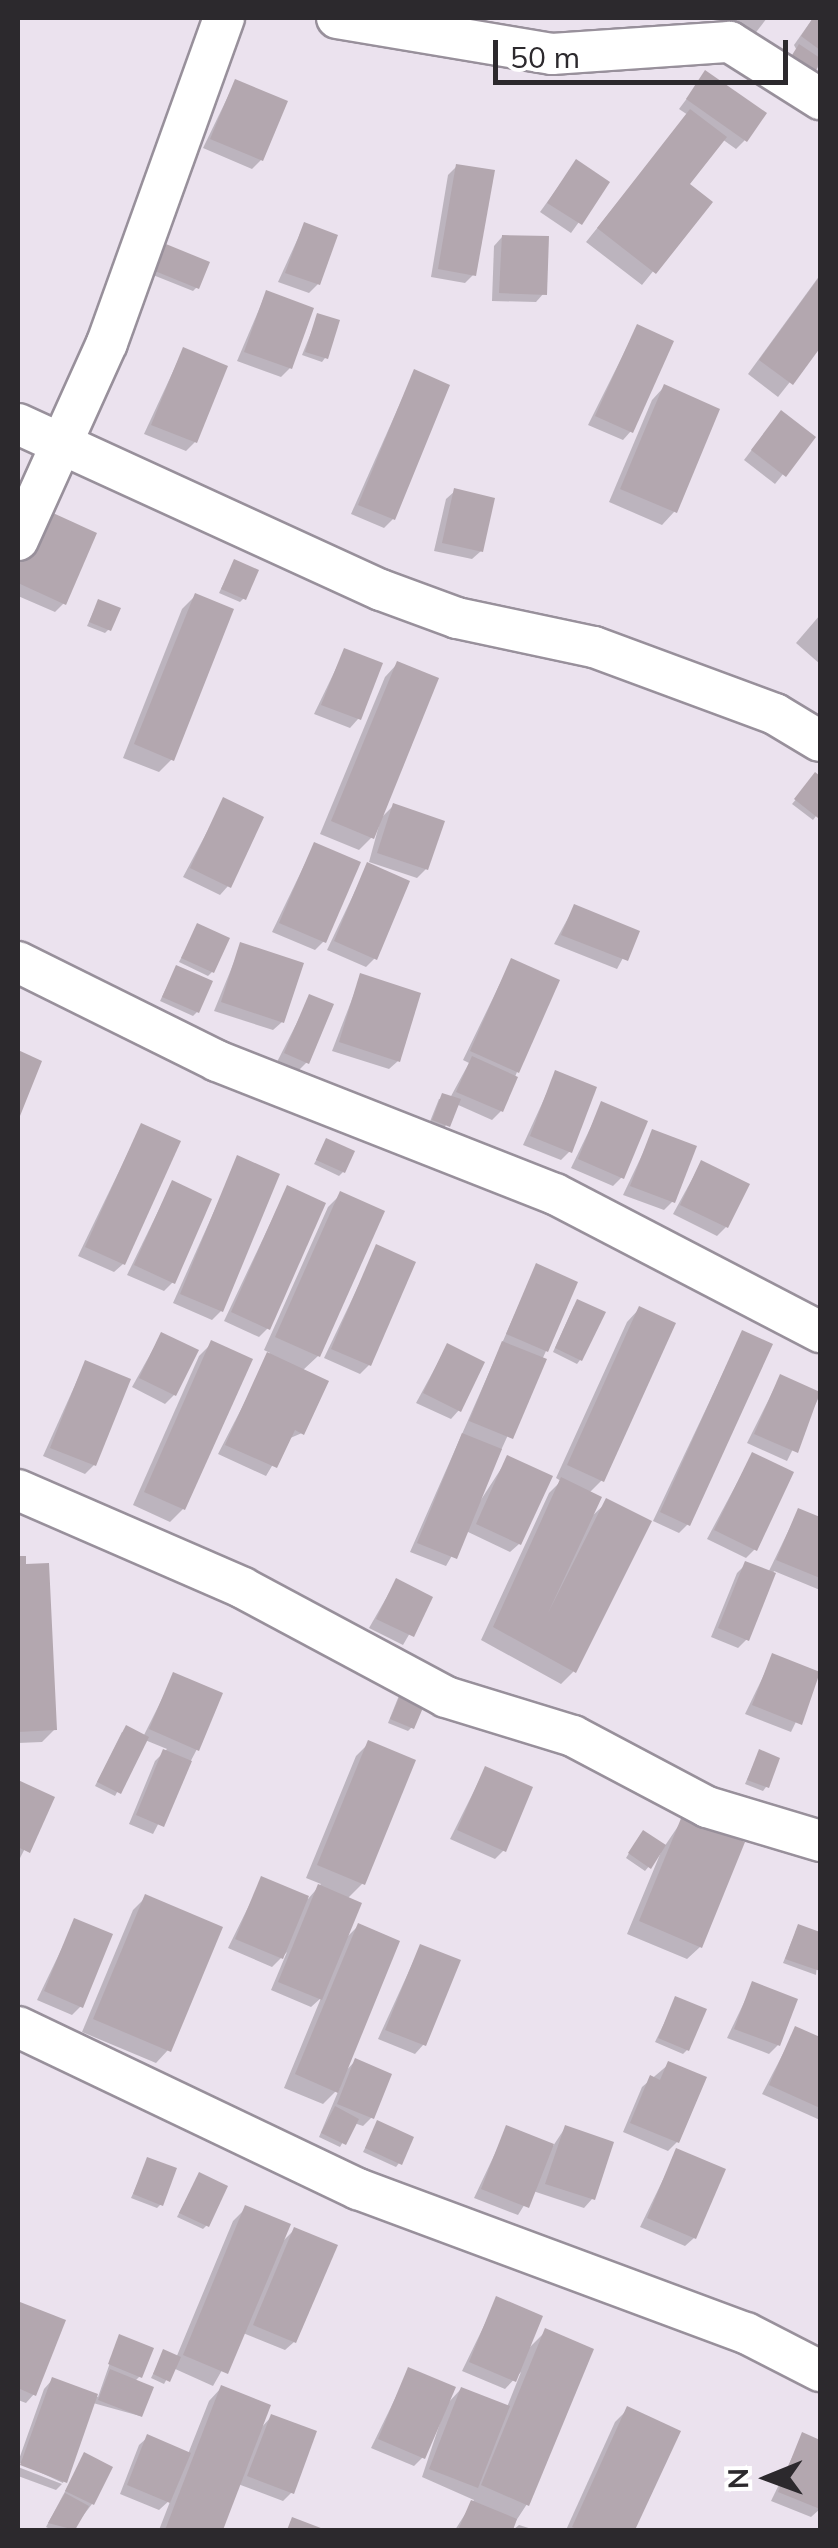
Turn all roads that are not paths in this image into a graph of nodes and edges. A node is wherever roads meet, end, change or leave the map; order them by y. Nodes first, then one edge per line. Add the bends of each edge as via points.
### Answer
1 (224, 18) edge
2 (337, 18) edge
3 (820, 99) edge
4 (18, 424) edge
5 (58, 442) junction
6 (18, 540) edge
7 (820, 741) edge
8 (18, 962) edge
9 (820, 1332) edge
10 (18, 1490) edge
11 (820, 1841) edge
12 (18, 2028) edge
13 (820, 2371) edge

1 - 5 street via 107,343
2 - 3 street via 552,54 730,42
4 - 5 street
5 - 6 street
5 - 7 street via 381,590 457,618 594,647 775,714
8 - 9 street via 217,1060 556,1194
10 - 11 street via 243,1588 446,1697 573,1736 707,1807
12 - 13 street via 85,2054 358,2189 746,2333

